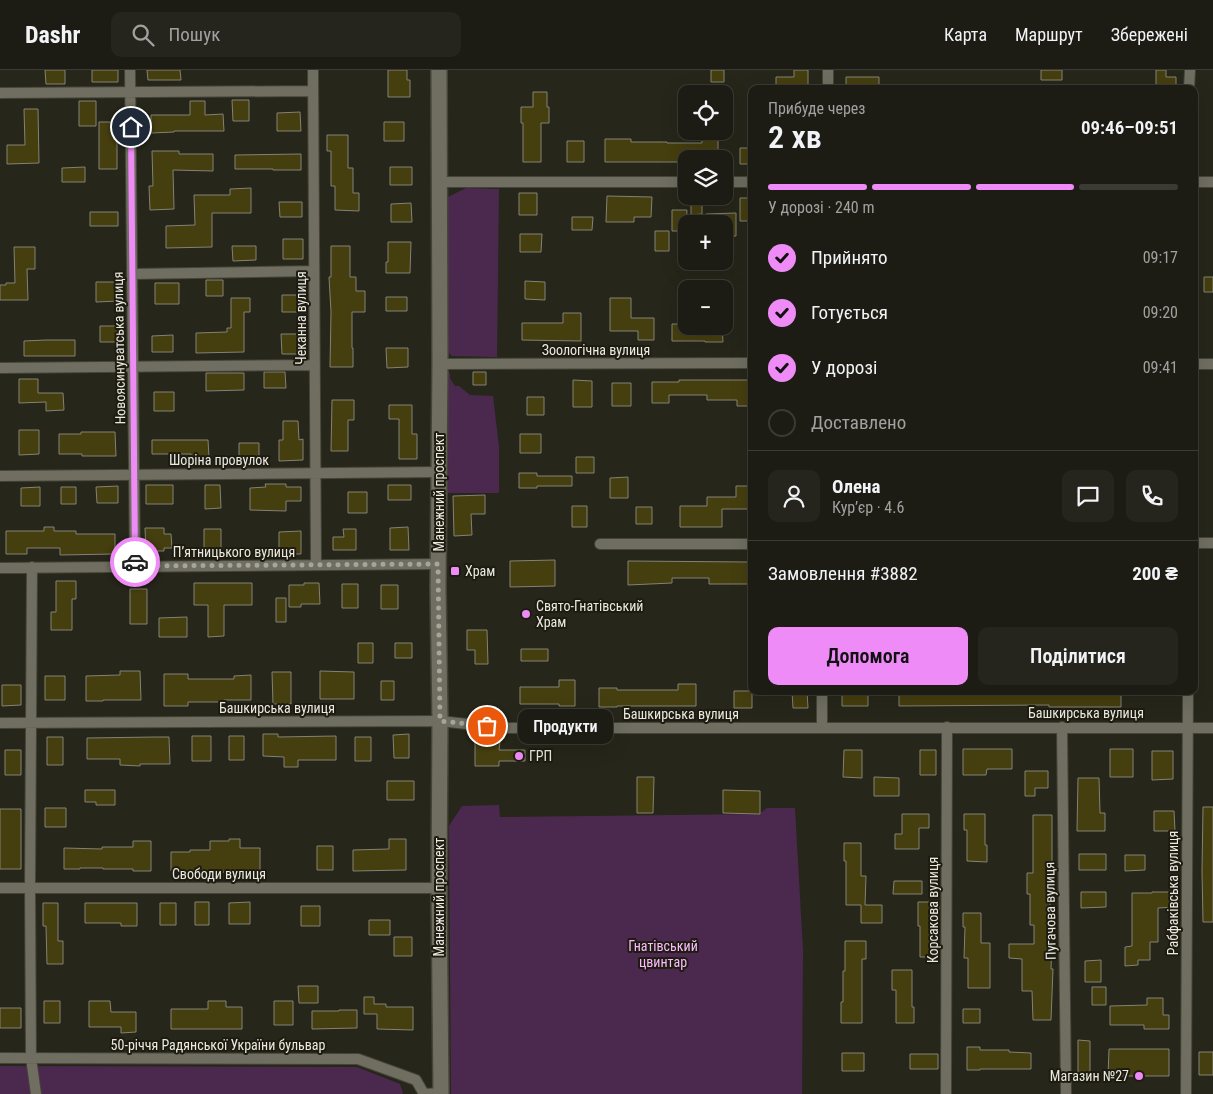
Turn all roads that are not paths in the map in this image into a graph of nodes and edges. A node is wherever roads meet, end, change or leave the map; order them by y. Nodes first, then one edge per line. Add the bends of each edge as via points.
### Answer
1 (130, 70) edge
2 (313, 70) edge
3 (439, 70) edge
4 (828, 70) edge
5 (1190, 70) edge
6 (828, 85) edge
7 (1190, 85) edge
8 (313, 91) junction
9 (130, 92) junction
10 (0, 93) edge
11 (439, 182) junction
12 (678, 182) edge
13 (733, 182) edge
14 (748, 182) edge
15 (1198, 182) edge
16 (1213, 182) edge
17 (314, 271) junction
18 (132, 274) junction
19 (748, 363) edge
20 (440, 364) junction
21 (1198, 364) edge
22 (1213, 364) edge
23 (315, 365) junction
24 (133, 367) junction
25 (0, 368) edge
26 (438, 472) junction
27 (315, 473) junction
28 (134, 475) junction
29 (0, 476) edge
30 (1198, 543) edge
31 (1213, 543) edge
32 (600, 544) dead end
33 (748, 544) edge
34 (438, 564) junction
35 (316, 565) junction
36 (135, 566) junction
37 (32, 567) junction
38 (0, 568) edge
39 (822, 695) edge
40 (1188, 695) edge
41 (440, 721) junction
42 (0, 723) edge
43 (31, 723) junction
44 (822, 727) junction
45 (947, 727) junction
46 (1062, 727) junction
47 (1188, 728) junction
48 (1213, 728) edge
49 (0, 888) edge
50 (30, 888) junction
51 (438, 888) junction
52 (0, 1058) edge
53 (31, 1058) junction
54 (36, 1094) edge
55 (424, 1094) edge
56 (441, 1094) edge
57 (946, 1094) edge
58 (1066, 1094) edge
59 (1186, 1094) edge

1 - 9 street, Новоясинуватська вулиця
2 - 8 street, Чеканна вулиця
3 - 11 street, Манежний проспект
4 - 6 street
5 - 7 street
8 - 9 street
8 - 17 street, Чеканна вулиця
9 - 10 street
9 - 18 street, Новоясинуватська вулиця
11 - 12 street
11 - 20 street, Манежний проспект
13 - 14 street
15 - 16 street
17 - 18 street
17 - 23 street, Чеканна вулиця
18 - 24 street, Новоясинуватська вулиця
19 - 20 street, Зоологічна вулиця
20 - 26 street, Манежний проспект
21 - 22 street
23 - 24 street
23 - 27 street, Чеканна вулиця
24 - 25 street
24 - 28 street, Новоясинуватська вулиця
26 - 27 street, Шоріна провулок
26 - 34 street, Манежний проспект
27 - 28 street, Шоріна провулок
27 - 35 street, Чеканна вулиця
28 - 29 street, Шоріна провулок
28 - 36 street, Новоясинуватська вулиця
30 - 31 street
32 - 33 street
34 - 35 street, П’ятницького вулиця
34 - 41 street, Манежний проспект
35 - 36 street, П’ятницького вулиця
36 - 37 street, П’ятницького вулиця
37 - 38 street, П’ятницького вулиця
37 - 43 street
39 - 44 street
40 - 47 street, Рабфаківська вулиця
41 - 43 street, Башкирська вулиця
41 - 44 street, Башкирська вулиця via 503,728
41 - 51 street, Манежний проспект
42 - 43 street, Башкирська вулиця
43 - 50 street
44 - 45 street, Башкирська вулиця
45 - 46 street, Башкирська вулиця
45 - 57 street, Корсакова вулиця
46 - 47 street, Башкирська вулиця
46 - 58 street, Пугачова вулиця
47 - 48 street, Башкирська вулиця
47 - 59 street, Рабфаківська вулиця
49 - 50 street, Свободи вулиця
50 - 51 street, Свободи вулиця
50 - 53 street
51 - 56 street, Манежний проспект
52 - 53 street, 50-річчя Радянської України бульвар
53 - 54 street
53 - 55 street, 50-річчя Радянської України бульвар via 358,1059 416,1080
55 - 56 street, 50-річчя Радянської України бульвар

